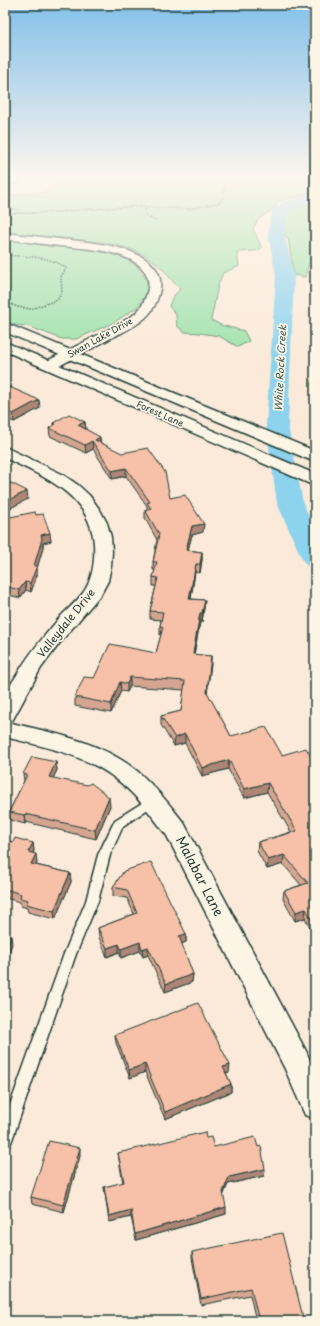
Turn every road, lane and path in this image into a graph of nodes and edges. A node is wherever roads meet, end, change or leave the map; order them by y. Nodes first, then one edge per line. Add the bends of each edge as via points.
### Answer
1 (21, 238) edge
2 (5, 255) edge
3 (5, 301) edge
4 (5, 327) edge
5 (5, 346) edge
6 (71, 354) junction
7 (50, 365) junction
8 (5, 452) edge
9 (315, 457) edge
10 (315, 481) edge
11 (5, 717) edge
12 (5, 729) edge
13 (153, 800) junction
14 (315, 1105) edge
15 (5, 1140) edge

1 - 6 street, Swan Lake Drive via 101,247 137,258 152,271 156,285 145,311 127,325
2 - 3 path via 36,257 61,264 66,268 61,277 62,293 57,300 31,308 17,307
4 - 6 main road, Forest Lane
5 - 7 main road, Forest Lane
6 - 7 street, Swan Lake Drive
6 - 9 main road, Forest Lane
7 - 10 main road, Forest Lane
8 - 11 street, Valleydale Drive via 56,477 73,488 86,501 98,523 104,544 104,562 100,578 91,595 38,656
12 - 13 street, Malabar Lane via 57,742 91,754 120,770
13 - 14 street, Malabar Lane via 176,830 296,1061
13 - 15 lane via 119,823 104,855 92,901 70,954

